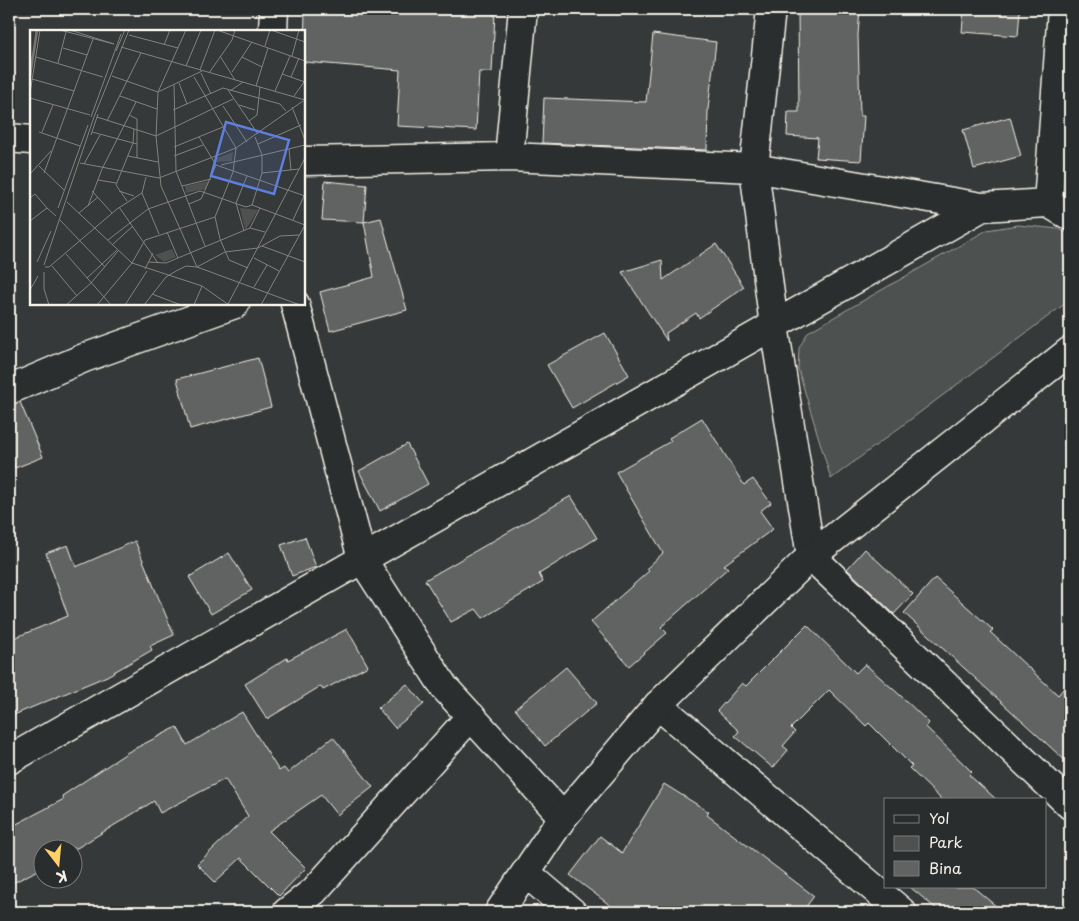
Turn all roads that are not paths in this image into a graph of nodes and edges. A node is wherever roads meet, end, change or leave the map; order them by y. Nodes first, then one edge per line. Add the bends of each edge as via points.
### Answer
1 (274, 9) edge
2 (523, 9) edge
3 (771, 9) edge
4 (1062, 9) edge
5 (273, 30) edge
6 (9, 138) edge
7 (30, 140) edge
8 (508, 157) junction
9 (305, 161) edge
10 (754, 168) junction
11 (982, 207) junction
12 (1059, 210) edge
13 (232, 305) edge
14 (295, 305) edge
15 (774, 326) junction
16 (1070, 351) edge
17 (9, 390) edge
18 (811, 556) junction
19 (362, 559) junction
20 (658, 705) junction
21 (470, 716) junction
22 (9, 760) edge
23 (1070, 805) edge
24 (563, 817) junction
25 (526, 872) junction
26 (287, 912) edge
27 (499, 912) edge
28 (572, 912) edge
29 (902, 912) edge

1 - 5 street
2 - 8 street
3 - 10 street
4 - 12 street
6 - 7 street
8 - 9 street
8 - 10 street
10 - 11 street
10 - 15 street
11 - 12 street
11 - 15 street
13 - 17 street via 84,358
14 - 19 street
15 - 18 street
15 - 19 street
16 - 18 street
18 - 20 street
18 - 23 street
19 - 21 street via 444,687
19 - 22 street
20 - 24 street
20 - 29 street
21 - 24 street
21 - 26 street via 314,892
24 - 25 street
25 - 27 street
25 - 28 street

